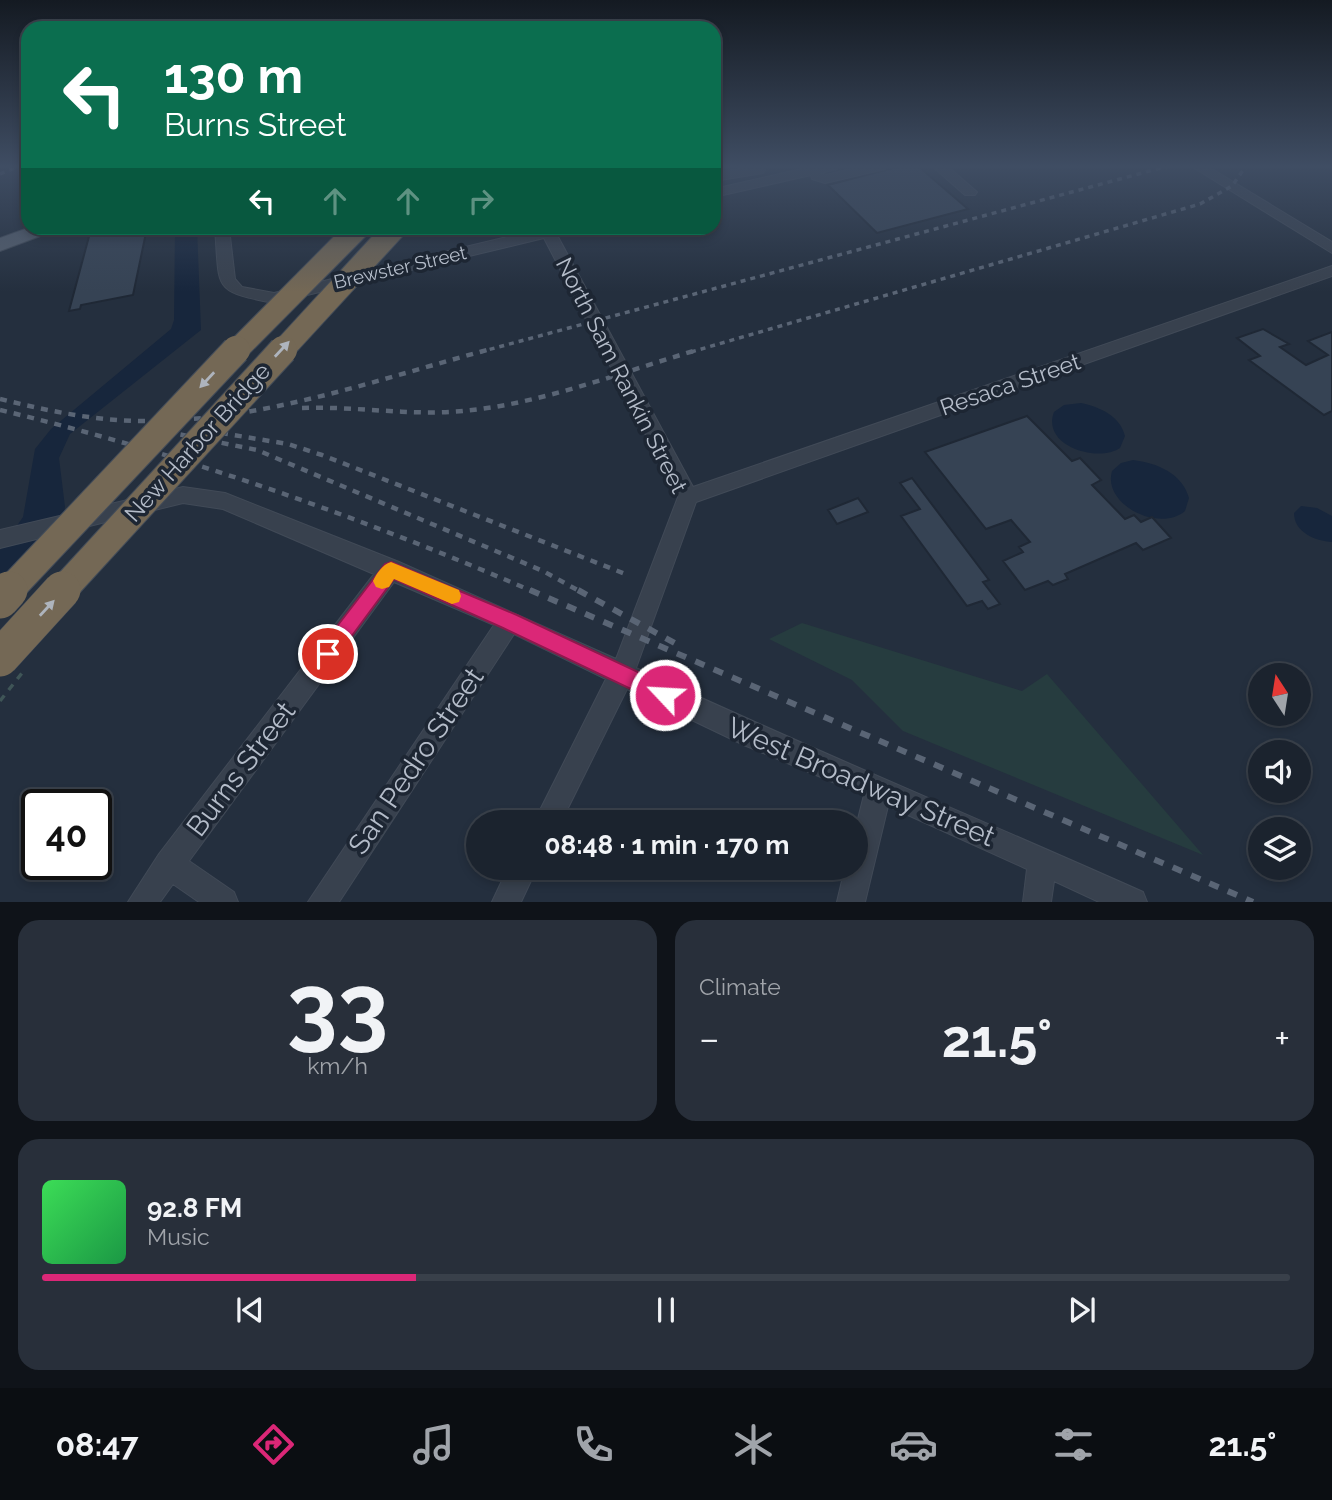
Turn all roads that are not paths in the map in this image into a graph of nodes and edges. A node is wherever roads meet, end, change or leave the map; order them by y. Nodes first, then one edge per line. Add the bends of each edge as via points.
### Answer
1 (1267, 208) edge
2 (27, 235) edge
3 (223, 235) edge
4 (351, 235) edge
5 (389, 235) edge
6 (530, 235) edge
7 (553, 235) edge
8 (0, 246) edge
9 (1332, 248) edge
10 (1332, 271) edge
11 (688, 497) junction
12 (6, 538) edge
13 (391, 569) junction
14 (0, 600) edge
15 (510, 621) junction
16 (0, 657) edge
17 (621, 675) junction
18 (879, 789) junction
19 (553, 810) edge
20 (1042, 860) junction
21 (169, 864) junction
22 (517, 880) edge
23 (142, 901) edge
24 (224, 901) edge
25 (321, 901) edge
26 (506, 901) edge
27 (851, 901) edge
28 (1037, 901) edge
29 (1133, 901) edge

1 - 9 street
2 - 8 main road
3 - 6 street, Brewster Street via 227,279 237,291 274,298
4 -> 14 highway, New Harbor Bridge, bridge via 279,304
16 -> 5 highway, New Harbor Bridge, bridge
7 - 11 street, North Sam Rankin Street
10 - 11 street, Resaca Street
11 - 17 street, North Sam Rankin Street
12 - 13 street, West Broadway Street via 183,495 225,500
13 - 15 street, West Broadway Street
13 - 21 street, Burns Street
15 - 17 street, West Broadway Street
15 - 25 street, San Pedro Street
17 - 18 street, West Broadway Street
17 - 19 street, North Sam Rankin Street
18 - 20 street, West Broadway Street
18 - 27 street
20 - 28 street
20 - 29 street, West Broadway Street
21 - 23 street, Burns Street
21 - 24 street
22 - 26 street

